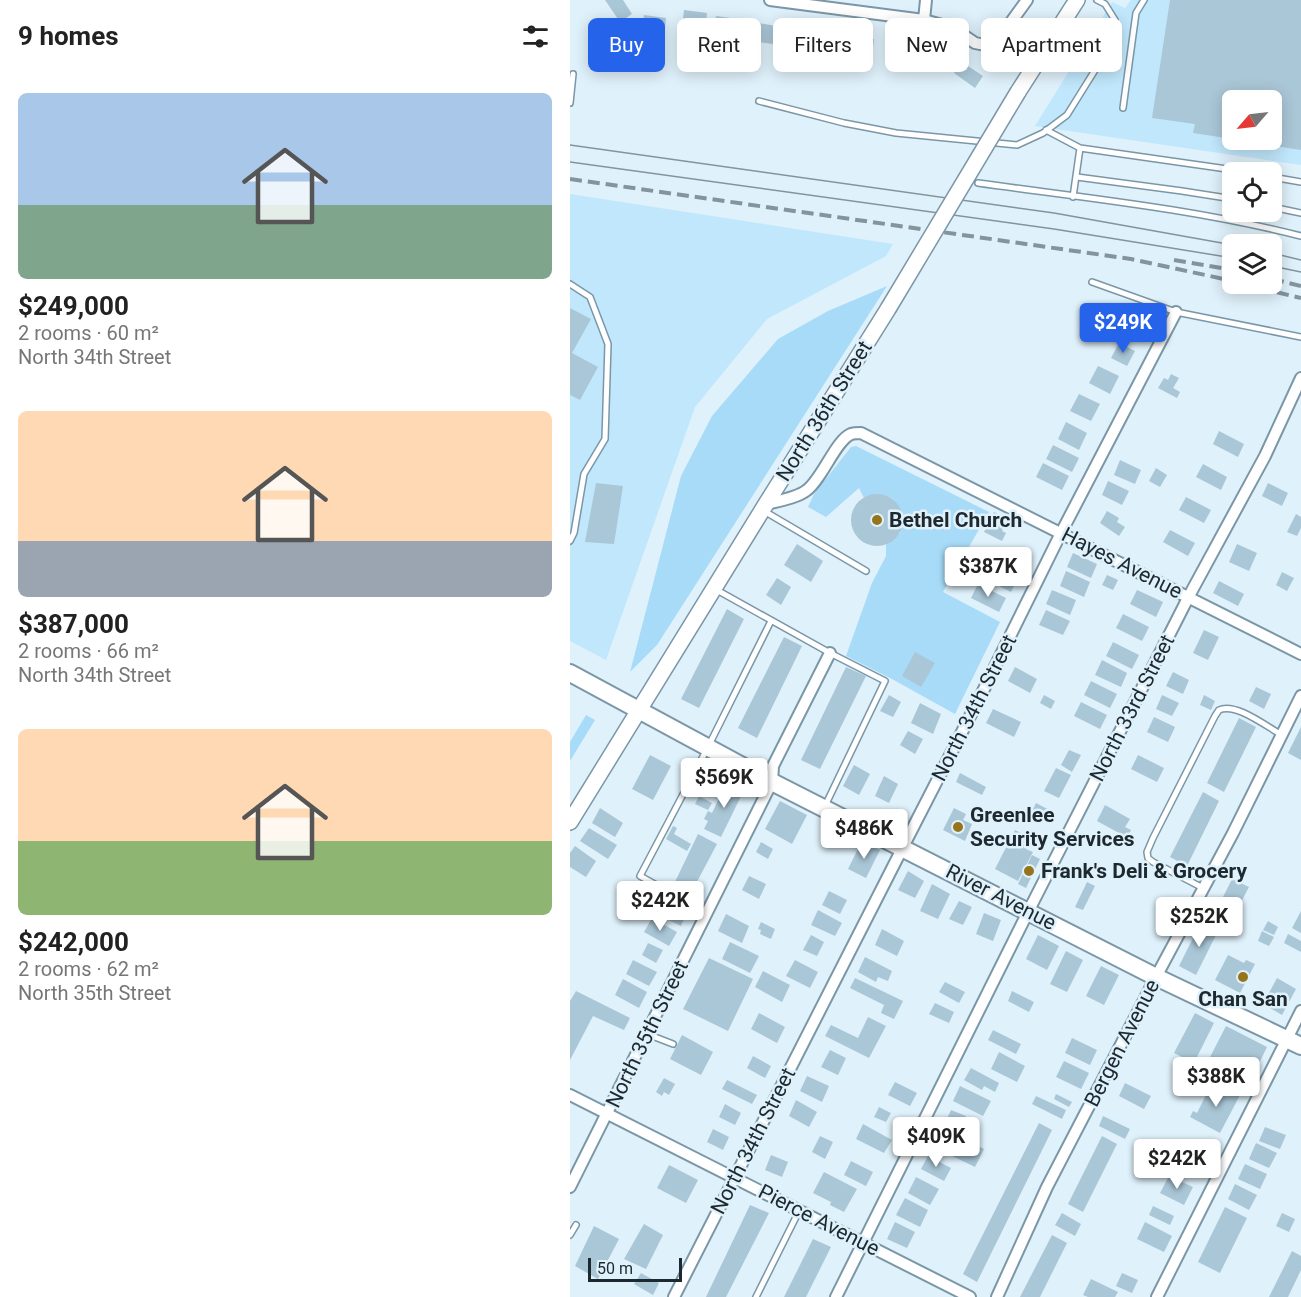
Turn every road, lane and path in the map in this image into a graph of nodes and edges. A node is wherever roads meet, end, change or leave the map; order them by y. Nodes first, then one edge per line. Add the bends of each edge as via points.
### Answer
1 (770, 0) edge
2 (926, 0) edge
3 (1027, 0) edge
4 (1077, 0) edge
5 (1097, 0) edge
6 (1144, 0) edge
7 (909, 18) edge
8 (924, 18) edge
9 (969, 39) edge
10 (573, 74) dead end
11 (759, 101) dead end
12 (570, 103) edge
13 (1123, 108) dead end
14 (1046, 130) junction
15 (1080, 148) junction
16 (1222, 168) edge
17 (1077, 177) junction
18 (1282, 179) edge
19 (1301, 182) edge
20 (978, 183) dead end
21 (1073, 196) junction
22 (1222, 197) edge
23 (1282, 209) edge
24 (1301, 213) edge
25 (1301, 236) edge
26 (1092, 282) dead end
27 (570, 284) edge
28 (1176, 312) junction
29 (1301, 337) edge
30 (1301, 378) edge
31 (764, 507) junction
32 (1062, 533) junction
33 (570, 542) edge
34 (866, 571) dead end
35 (715, 589) junction
36 (1189, 596) junction
37 (771, 621) junction
38 (830, 653) junction
39 (1301, 654) edge
40 (570, 673) edge
41 (1301, 696) edge
42 (639, 710) junction
43 (1282, 735) junction
44 (708, 747) junction
45 (772, 782) junction
46 (824, 808) junction
47 (570, 822) edge
48 (903, 847) junction
49 (1204, 888) junction
50 (1028, 912) junction
51 (707, 913) junction
52 (1156, 977) junction
53 (1301, 1011) edge
54 (646, 1034) junction
55 (1294, 1043) edge
56 (673, 1044) dead end
57 (570, 1095) edge
58 (607, 1113) junction
59 (735, 1177) junction
60 (570, 1187) edge
61 (799, 1211) junction
62 (576, 1225) dead end
63 (570, 1235) edge
64 (863, 1243) junction
65 (674, 1297) edge
66 (756, 1297) edge
67 (836, 1297) edge
68 (970, 1297) edge
69 (997, 1297) edge
70 (1157, 1297) edge

1 - 7 street
2 - 8 street
3 - 9 street via 995,44
4 - 31 street, North 36th Street, bridge
5 - 14 lane via 1105,4 1115,20 1115,38 1067,115
6 - 13 lane via 1136,13
10 - 12 lane
11 - 14 lane via 896,133 969,141 1017,145
14 - 15 lane
15 - 16 lane
15 - 17 lane
17 - 21 lane
17 - 22 lane
18 - 19 lane
20 - 21 lane
21 - 25 lane via 1173,210
23 - 24 lane
26 - 28 lane
27 - 33 lane via 590,297 608,344 605,438 584,474
28 - 29 lane
28 - 32 street, North 34th Street
30 - 36 street, North 33rd Street via 1265,456
31 - 32 street, Hayes Avenue via 807,490 844,439 861,433
31 - 34 lane
31 - 35 street, North 36th Street
32 - 36 street, Hayes Avenue
32 - 48 street, North 34th Street
35 - 37 lane
35 - 42 street, North 36th Street
36 - 39 street, Hayes Avenue
36 - 50 street, North 33rd Street
37 - 38 lane
37 - 44 lane
38 - 45 street, North 35th Street via 773,766
38 - 46 lane via 885,681
40 - 42 main road, River Avenue
41 - 43 street, Bergen Avenue
42 - 44 main road, River Avenue
42 - 47 street, North 36th Street
43 - 49 street, Bergen Avenue
43 - 49 lane via 1228,707 1219,710 1209,727 1147,852 1153,862
44 - 45 main road, River Avenue
44 - 51 lane via 640,876
45 - 46 main road, River Avenue
45 - 51 street, North 35th Street
46 - 48 main road, River Avenue
48 - 50 main road, River Avenue
48 - 59 street, North 34th Street
49 - 52 street, Bergen Avenue
50 - 52 main road, River Avenue
50 - 64 street, North 33rd Street
51 - 54 street, North 35th Street
52 - 55 main road, River Avenue
52 - 69 street, Bergen Avenue via 1047,1187
53 - 55 street
54 - 56 lane
54 - 58 street, North 35th Street
55 - 70 street
57 - 58 street, Pierce Avenue
58 - 59 street, Pierce Avenue
58 - 60 street, North 35th Street
59 - 61 street, Pierce Avenue
59 - 65 street, North 34th Street
61 - 64 street, Pierce Avenue
61 - 66 lane
62 - 63 lane
64 - 67 street, North 33rd Street
64 - 68 street, Pierce Avenue

